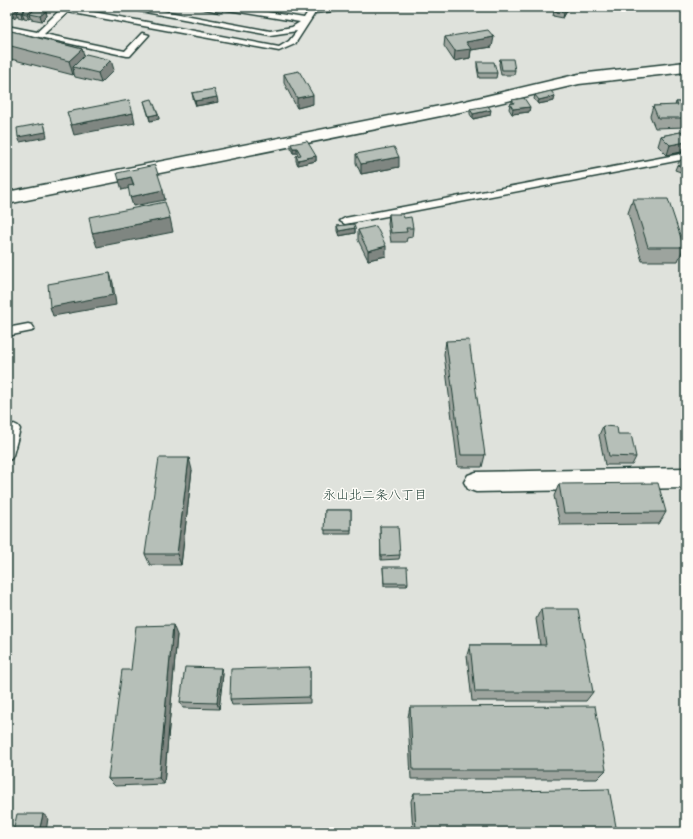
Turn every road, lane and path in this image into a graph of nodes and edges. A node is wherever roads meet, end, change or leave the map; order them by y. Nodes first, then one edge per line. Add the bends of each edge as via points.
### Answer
1 (55, 7) edge
2 (101, 7) edge
3 (130, 7) edge
4 (201, 7) edge
5 (269, 7) edge
6 (352, 7) edge
7 (682, 7) edge
8 (221, 8) edge
9 (66, 9) junction
10 (314, 9) edge
11 (686, 11) edge
12 (94, 14) junction
13 (265, 14) junction
14 (210, 22) junction
15 (305, 22) junction
16 (7, 28) edge
17 (201, 34) junction
18 (38, 35) junction
19 (145, 35) dead end
20 (686, 67) edge
21 (686, 156) edge
22 (7, 198) edge
23 (345, 221) dead end
24 (28, 328) dead end
25 (7, 332) edge
26 (14, 429) dead end
27 (7, 455) edge
28 (686, 478) edge
29 (476, 482) dead end

1 - 9 lane
2 - 12 lane
3 - 14 lane
4 - 8 lane
5 - 13 lane
6 - 10 lane
7 - 11 lane
8 - 13 lane
8 - 14 lane
9 - 12 lane
9 - 18 lane
10 - 15 lane
12 - 17 lane
13 - 15 lane
14 - 15 lane via 270,33 294,29
14 - 17 lane
15 - 17 lane via 288,48 279,49
16 - 18 lane
18 - 19 lane via 127,54
20 - 22 street via 579,79 465,106
21 - 23 lane
24 - 25 lane
26 - 27 lane
28 - 29 street

